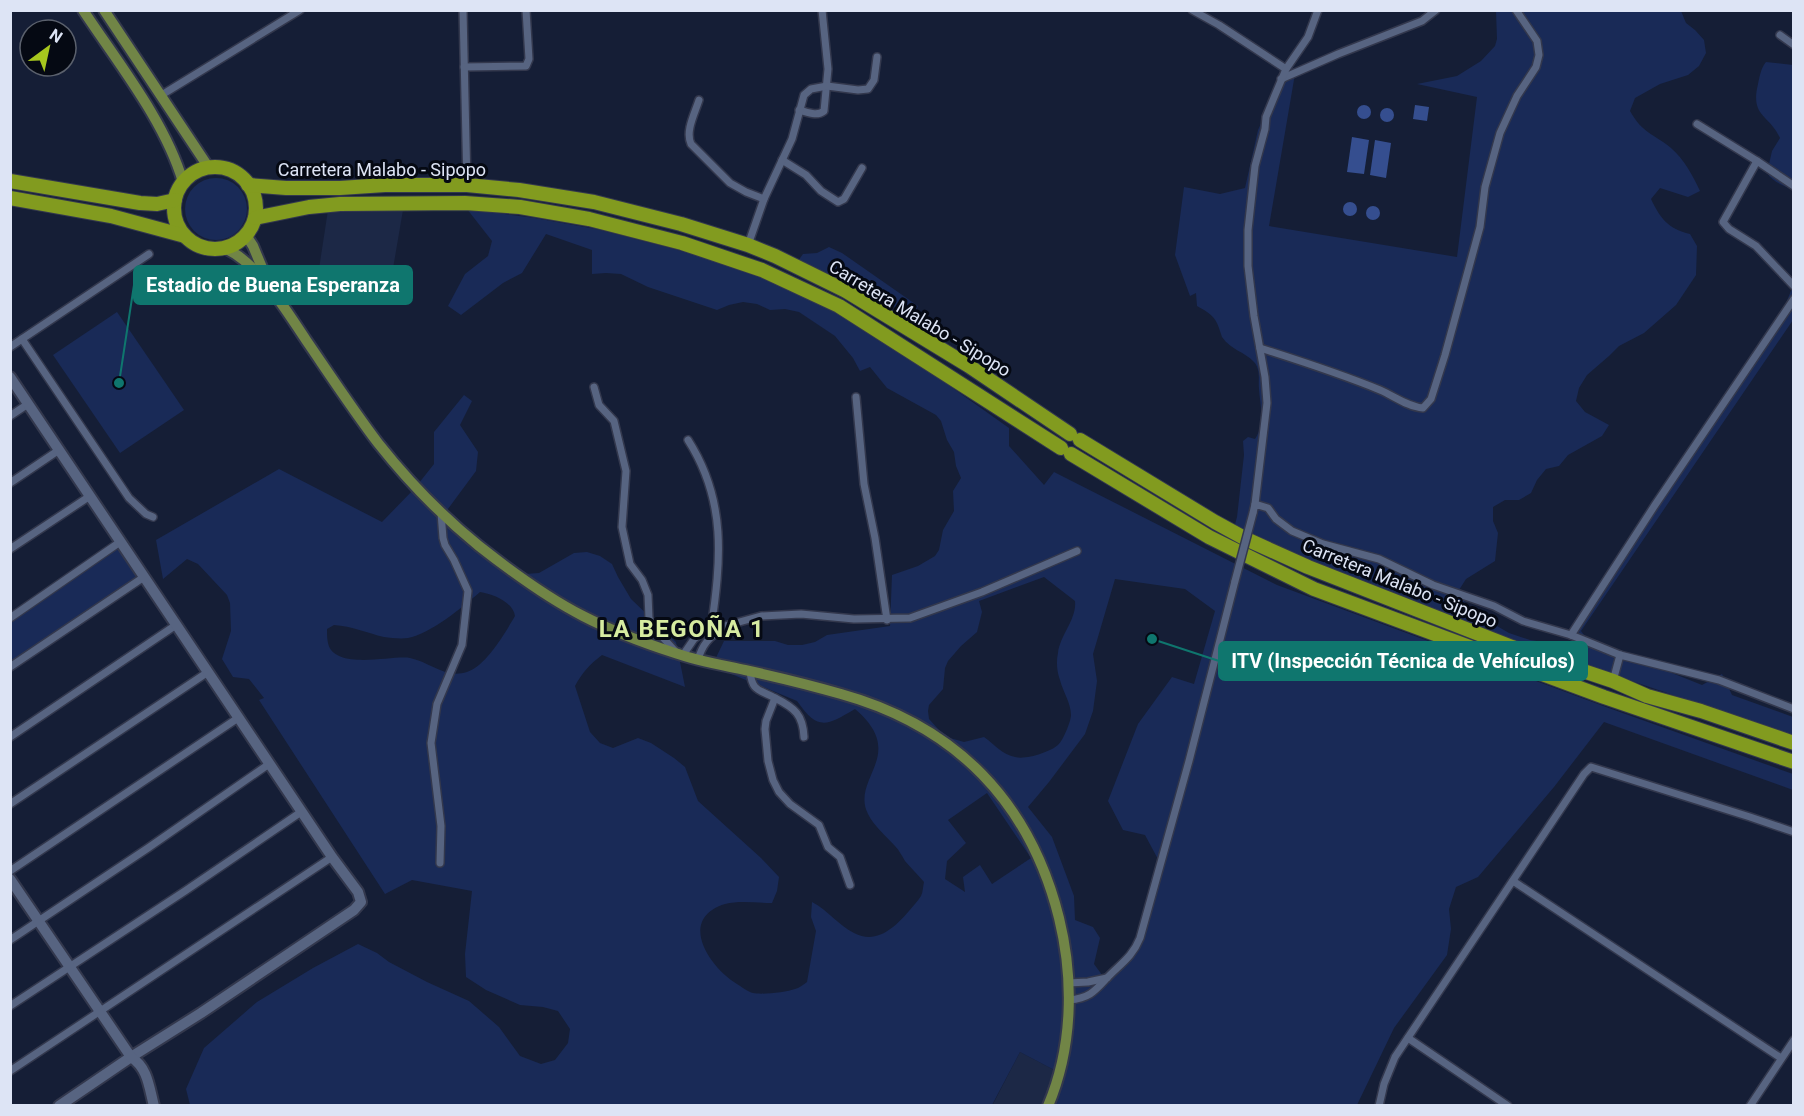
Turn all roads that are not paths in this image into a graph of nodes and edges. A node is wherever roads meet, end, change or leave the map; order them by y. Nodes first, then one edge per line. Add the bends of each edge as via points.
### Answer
1 (82, 10) edge
2 (104, 10) edge
3 (300, 10) edge
4 (463, 10) edge
5 (526, 10) edge
6 (822, 10) edge
7 (1192, 10) edge
8 (1318, 10) edge
9 (1436, 10) edge
10 (1516, 10) edge
11 (1780, 35) dead end
12 (1794, 45) edge
13 (877, 57) dead end
14 (464, 67) junction
15 (1286, 69) junction
16 (1281, 79) junction
17 (826, 86) junction
18 (160, 96) junction
19 (699, 100) dead end
20 (799, 110) junction
21 (1697, 124) dead end
22 (782, 160) junction
23 (1757, 161) junction
24 (209, 168) junction
25 (862, 168) dead end
26 (10, 181) edge
27 (183, 182) junction
28 (248, 185) junction
29 (467, 185) junction
30 (1794, 186) edge
31 (10, 198) edge
32 (764, 199) junction
33 (174, 200) junction
34 (255, 218) junction
35 (246, 235) junction
36 (185, 236) junction
37 (748, 245) junction
38 (224, 248) junction
39 (149, 254) dead end
40 (1794, 286) edge
41 (272, 290) junction
42 (1794, 299) edge
43 (22, 339) junction
44 (10, 347) edge
45 (1260, 348) junction
46 (10, 377) edge
47 (594, 387) dead end
48 (856, 397) dead end
49 (28, 404) junction
50 (10, 416) edge
51 (688, 440) dead end
52 (59, 450) junction
53 (10, 483) edge
54 (90, 496) junction
55 (1255, 504) junction
56 (441, 513) junction
57 (153, 517) dead end
58 (120, 542) junction
59 (10, 549) edge
60 (1077, 551) dead end
61 (144, 577) junction
62 (10, 618) edge
63 (887, 620) junction
64 (176, 625) junction
65 (727, 626) junction
66 (711, 628) junction
67 (1571, 635) junction
68 (681, 655) junction
69 (1620, 655) junction
70 (699, 660) junction
71 (10, 667) edge
72 (750, 671) junction
73 (208, 672) junction
74 (1613, 681) junction
75 (776, 698) junction
76 (1794, 709) edge
77 (238, 718) junction
78 (10, 737) edge
79 (804, 737) dead end
80 (1794, 743) edge
81 (1794, 762) edge
82 (269, 764) junction
83 (10, 804) edge
84 (301, 812) junction
85 (1794, 832) edge
86 (332, 857) junction
87 (440, 863) dead end
88 (10, 871) edge
89 (10, 879) edge
90 (1513, 881) junction
91 (850, 885) dead end
92 (39, 921) junction
93 (10, 940) edge
94 (70, 967) junction
95 (1107, 978) junction
96 (1068, 983) junction
97 (1070, 999) junction
98 (10, 1006) edge
99 (100, 1011) junction
100 (1408, 1038) junction
101 (1794, 1040) edge
102 (131, 1057) junction
103 (1781, 1058) junction
104 (10, 1071) edge
105 (59, 1106) edge
106 (154, 1106) edge
107 (1048, 1106) edge
108 (1379, 1106) edge
109 (1508, 1106) edge
110 (1750, 1106) edge

1 - 27 main road via 153,116
2 - 18 main road
3 - 18 street
4 - 14 street
5 - 14 street via 526,66
6 - 17 street
7 - 15 street
8 - 15 street via 1308,37
9 - 16 street via 1422,21
10 - 45 street via 1537,41 1539,54 1536,67 1516,96 1500,133 1485,187 1480,226 1431,399 1423,408 1416,407 1315,365
11 - 12 street
13 - 17 street via 874,80 868,89
14 - 29 street
15 - 16 street
16 - 45 street via 1266,117 1255,166 1248,230 1250,291
17 - 20 street via 807,92
17 - 20 street via 822,112
18 - 24 main road
19 - 32 street via 689,133 691,144 730,183
20 - 22 street
21 - 23 street
22 - 25 street via 798,168 820,191 838,202 844,199
22 - 32 street
23 - 30 street
23 - 40 street via 1723,222 1756,246
24 - 27 highway
24 - 28 highway via 231,171
26 - 33 highway via 140,203
27 - 33 highway
28 - 29 highway, Carretera Malabo - Sipopo
28 - 34 highway via 255,200
29 - 37 highway, Carretera Malabo - Sipopo via 594,202
31 - 36 highway via 111,216
32 - 37 street
33 - 36 highway via 174,216
34 - 35 highway
34 - 81 highway, Carretera Malabo - Sipopo via 309,207 383,202 520,207 589,219 682,243 762,270 839,306 1209,537 1314,589 1604,697
35 - 38 highway
35 - 41 main road
36 - 38 highway via 203,248
37 - 74 highway, Carretera Malabo - Sipopo via 846,291 1075,437 1246,539 1512,648
38 - 41 main road via 244,261
39 - 43 street
41 - 56 main road via 377,442
42 - 67 street
43 - 44 street
43 - 57 street via 129,498
45 - 55 street via 1267,403
46 - 49 street
47 - 68 street via 599,405 614,421 626,471 622,527 630,564 648,595 653,627
48 - 63 street via 864,484
49 - 50 street
49 - 52 street
51 - 66 street via 705,470 719,526
52 - 53 street
52 - 54 street
54 - 58 street
54 - 59 street
55 - 67 street via 1268,508 1284,526 1309,538 1379,559 1523,621
55 - 95 street, bridge via 1140,938 1130,957
56 - 68 main road via 517,575 574,611 628,637
56 - 87 street via 446,545 468,591 462,645 437,704 431,743 441,826
58 - 61 street
58 - 62 street
60 - 63 street via 982,592 910,618
61 - 64 street
61 - 71 street
63 - 65 street via 801,614 761,616
64 - 73 street
64 - 78 street
65 - 66 street
65 - 70 street via 709,638
66 - 68 street via 698,635
67 - 69 street
68 - 70 main road
69 - 74 street
69 - 76 street via 1719,680
70 - 72 main road
72 - 75 street via 754,688
72 - 96 main road via 888,709 962,754 996,789 1036,851 1054,897 1064,938
73 - 77 street
73 - 83 street
74 - 80 highway, Carretera Malabo - Sipopo via 1647,696
75 - 79 street via 800,717
75 - 91 street via 765,729 773,780 790,804 819,825 828,847 840,857
77 - 82 street
77 - 88 street
82 - 84 street
82 - 92 street
84 - 86 street
84 - 94 street
85 - 90 street via 1591,767
86 - 99 street
86 - 102 street via 360,897 358,907
89 - 92 street
90 - 100 street
90 - 103 street
92 - 93 street
92 - 94 street
94 - 98 street
94 - 99 street
95 - 96 street
95 - 97 street via 1095,991
96 - 97 main road
97 - 107 main road via 1062,1064
99 - 102 street
99 - 104 street
100 - 108 street via 1395,1057
100 - 109 street
101 - 103 street
102 - 105 street
102 - 106 street via 146,1072
103 - 110 street

